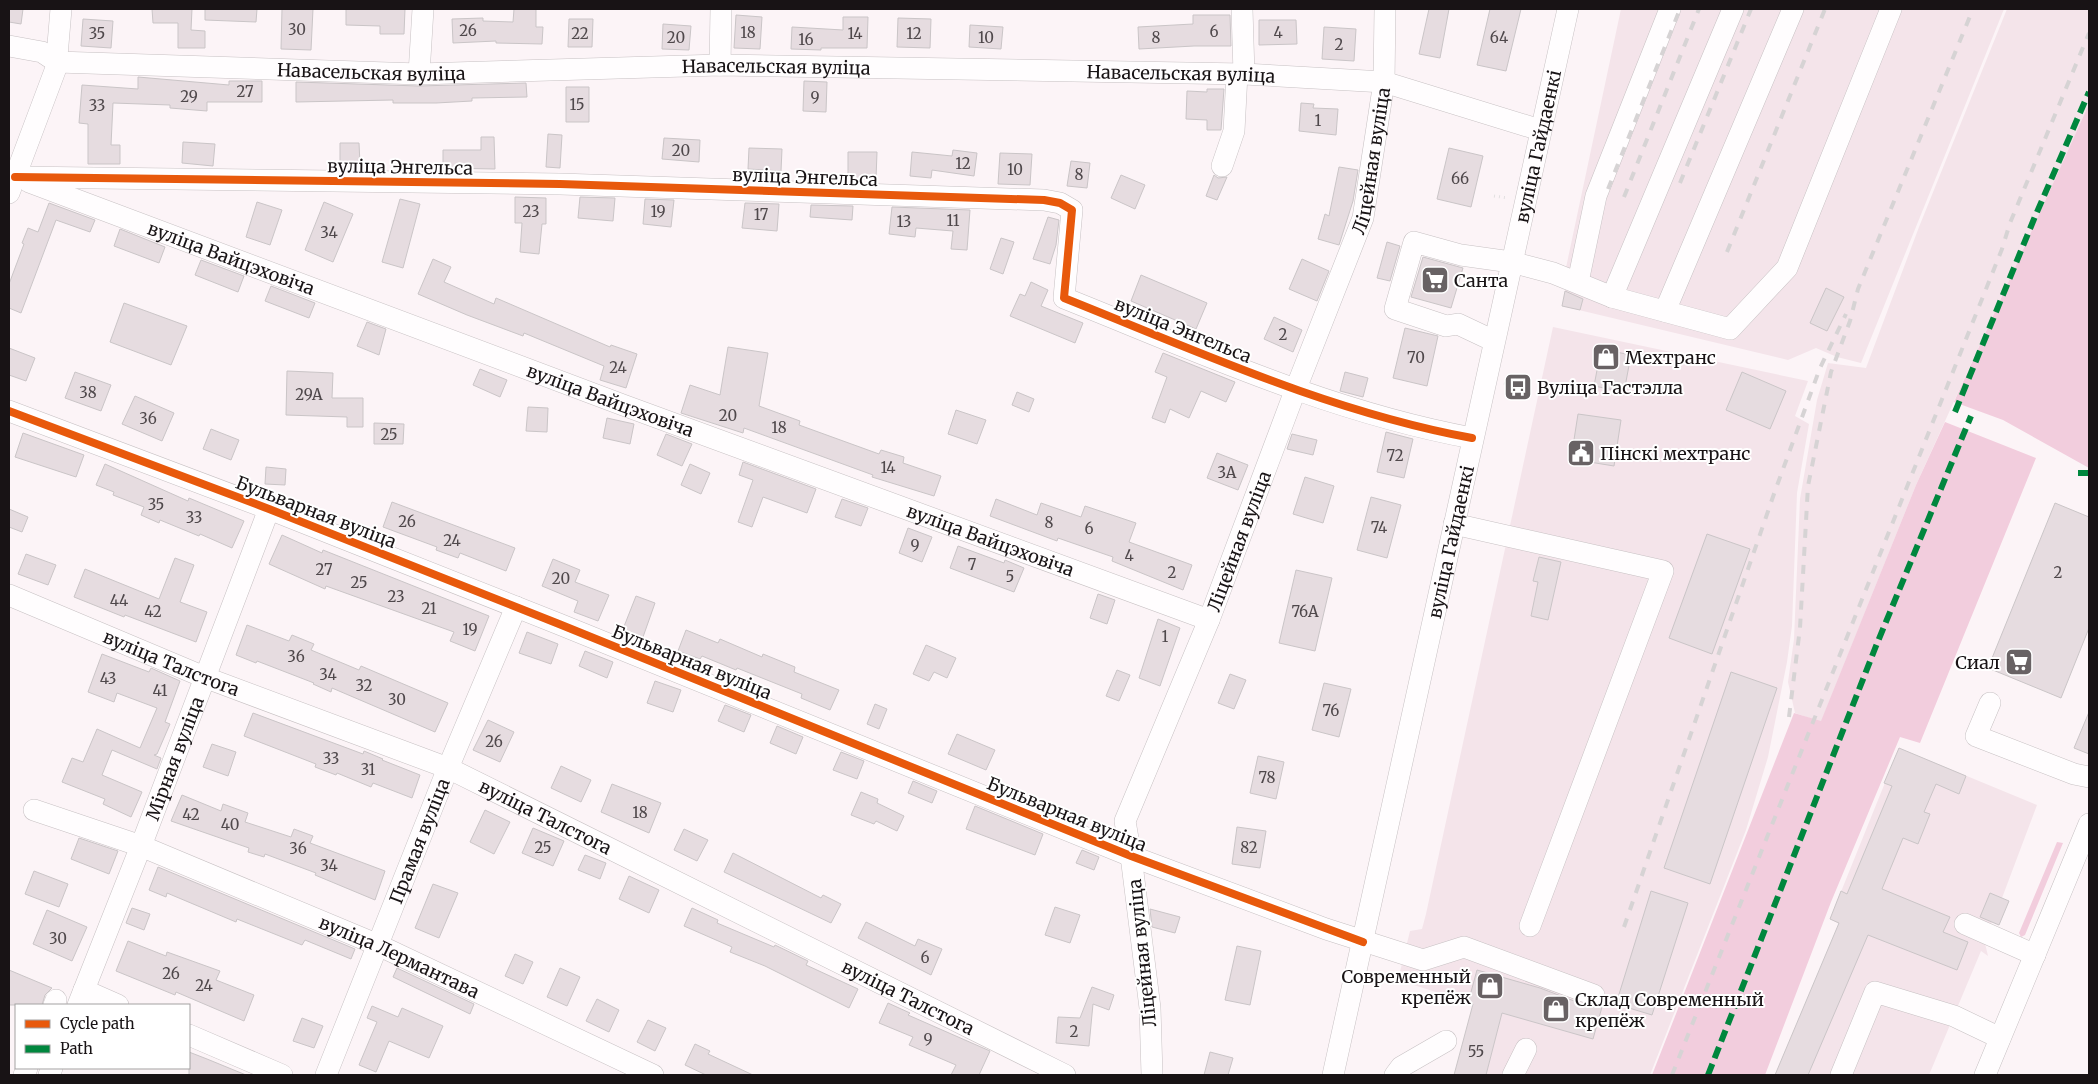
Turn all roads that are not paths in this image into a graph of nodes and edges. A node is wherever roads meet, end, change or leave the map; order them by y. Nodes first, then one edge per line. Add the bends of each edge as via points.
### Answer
1 (61, 9) edge
2 (423, 9) edge
3 (721, 9) edge
4 (1242, 9) edge
5 (1385, 9) edge
6 (1568, 9) edge
7 (1670, 9) edge
8 (1733, 9) edge
9 (1793, 9) edge
10 (1891, 9) edge
11 (9, 46) edge
12 (57, 62) junction
13 (720, 65) junction
14 (420, 74) junction
15 (1241, 74) junction
16 (1384, 82) junction
17 (1540, 130) junction
18 (1222, 166) dead end
19 (12, 185) edge
20 (1511, 262) junction
21 (1578, 282) junction
22 (1612, 297) junction
23 (1665, 311) junction
24 (1494, 341) junction
25 (1295, 391) junction
26 (9, 412) edge
27 (1472, 438) junction
28 (269, 509) junction
29 (1454, 524) junction
30 (9, 595) edge
31 (516, 607) junction
32 (1208, 620) junction
33 (204, 676) junction
34 (1990, 703) dead end
35 (448, 768) junction
36 (2089, 777) edge
37 (34, 810) dead end
38 (2089, 824) edge
39 (141, 846) junction
40 (1131, 856) junction
41 (1965, 924) dead end
42 (1530, 926) dead end
43 (1363, 942) junction
44 (378, 945) junction
45 (2034, 955) junction
46 (1594, 995) dead end
47 (81, 998) edge
48 (113, 1004) edge
49 (190, 1035) edge
50 (2000, 1038) junction
51 (1446, 1040) dead end
52 (1526, 1048) dead end
53 (282, 1075) edge
54 (326, 1075) edge
55 (653, 1075) edge
56 (1065, 1075) edge
57 (1152, 1075) edge
58 (1333, 1075) edge
59 (1394, 1075) edge
60 (1513, 1075) edge
61 (1840, 1075) edge
62 (1985, 1075) edge

1 - 12 street
2 - 14 street
3 - 13 street
4 - 15 street
5 - 16 street, Ліцейная вуліца
6 - 17 street, вуліца Гайдаенкі
7 - 21 street via 1596,196
8 - 22 street
9 - 23 street
10 - 23 street via 1787,268 1730,329
11 - 12 street, Навасельская вуліца via 42,52
12 - 14 street, Навасельская вуліца
12 - 19 street
13 - 14 street, Навасельская вуліца
13 - 15 street, Навасельская вуліца
15 - 16 street, Навасельская вуліца
15 - 18 street via 1234,131
16 - 17 street, Навасельская вуліца
16 - 25 street, Ліцейная вуліца via 1363,218
17 - 20 street, вуліца Гайдаенкі
19 - 25 street, вуліца Энгельса via 560,184 1024,199 1060,203 1072,210 1064,298
19 - 32 street, вуліца Вайцэховіча
20 - 21 street
20 - 24 street, вуліца Гайдаенкі
20 - 24 street via 1461,255 1414,242 1395,309 1446,326 1458,324
21 - 22 street
22 - 23 street
24 - 27 street, вуліца Гайдаенкі
25 - 27 street, вуліца Энгельса via 1432,431
25 - 32 street, Ліцейная вуліца
26 - 28 street, Бульварная вуліца
27 - 29 street, вуліца Гайдаенкі
28 - 31 street, Бульварная вуліца
28 - 33 street, Мірная вуліца
29 - 42 street via 1663,571
29 - 43 street, вуліца Гайдаенкі
30 - 33 street, вуліца Талстога
31 - 35 street, Прамая вуліца
31 - 40 street, Бульварная вуліца
32 - 40 street, Ліцейная вуліца via 1125,821
33 - 35 street, вуліца Талстога
33 - 39 street, Мірная вуліца
34 - 36 street via 1976,736
35 - 44 street, Прамая вуліца
35 - 56 street, вуліца Талстога
37 - 39 street, вуліца Лермантава
38 - 45 street
39 - 44 street, вуліца Лермантава
39 - 47 street, Мірная вуліца
40 - 43 street, Бульварная вуліца
40 - 57 street, Ліцейная вуліца via 1150,1008
41 - 45 street
43 - 46 street, Бульварная вуліца via 1424,960 1464,947
43 - 58 street, вуліца Гайдаенкі
44 - 54 street, Прамая вуліца
44 - 55 street, вуліца Лермантава
45 - 50 street
47 - 48 street
49 - 53 street
50 - 61 street via 1954,1016 1875,992
50 - 62 street
51 - 59 street via 1401,1066
52 - 60 street

